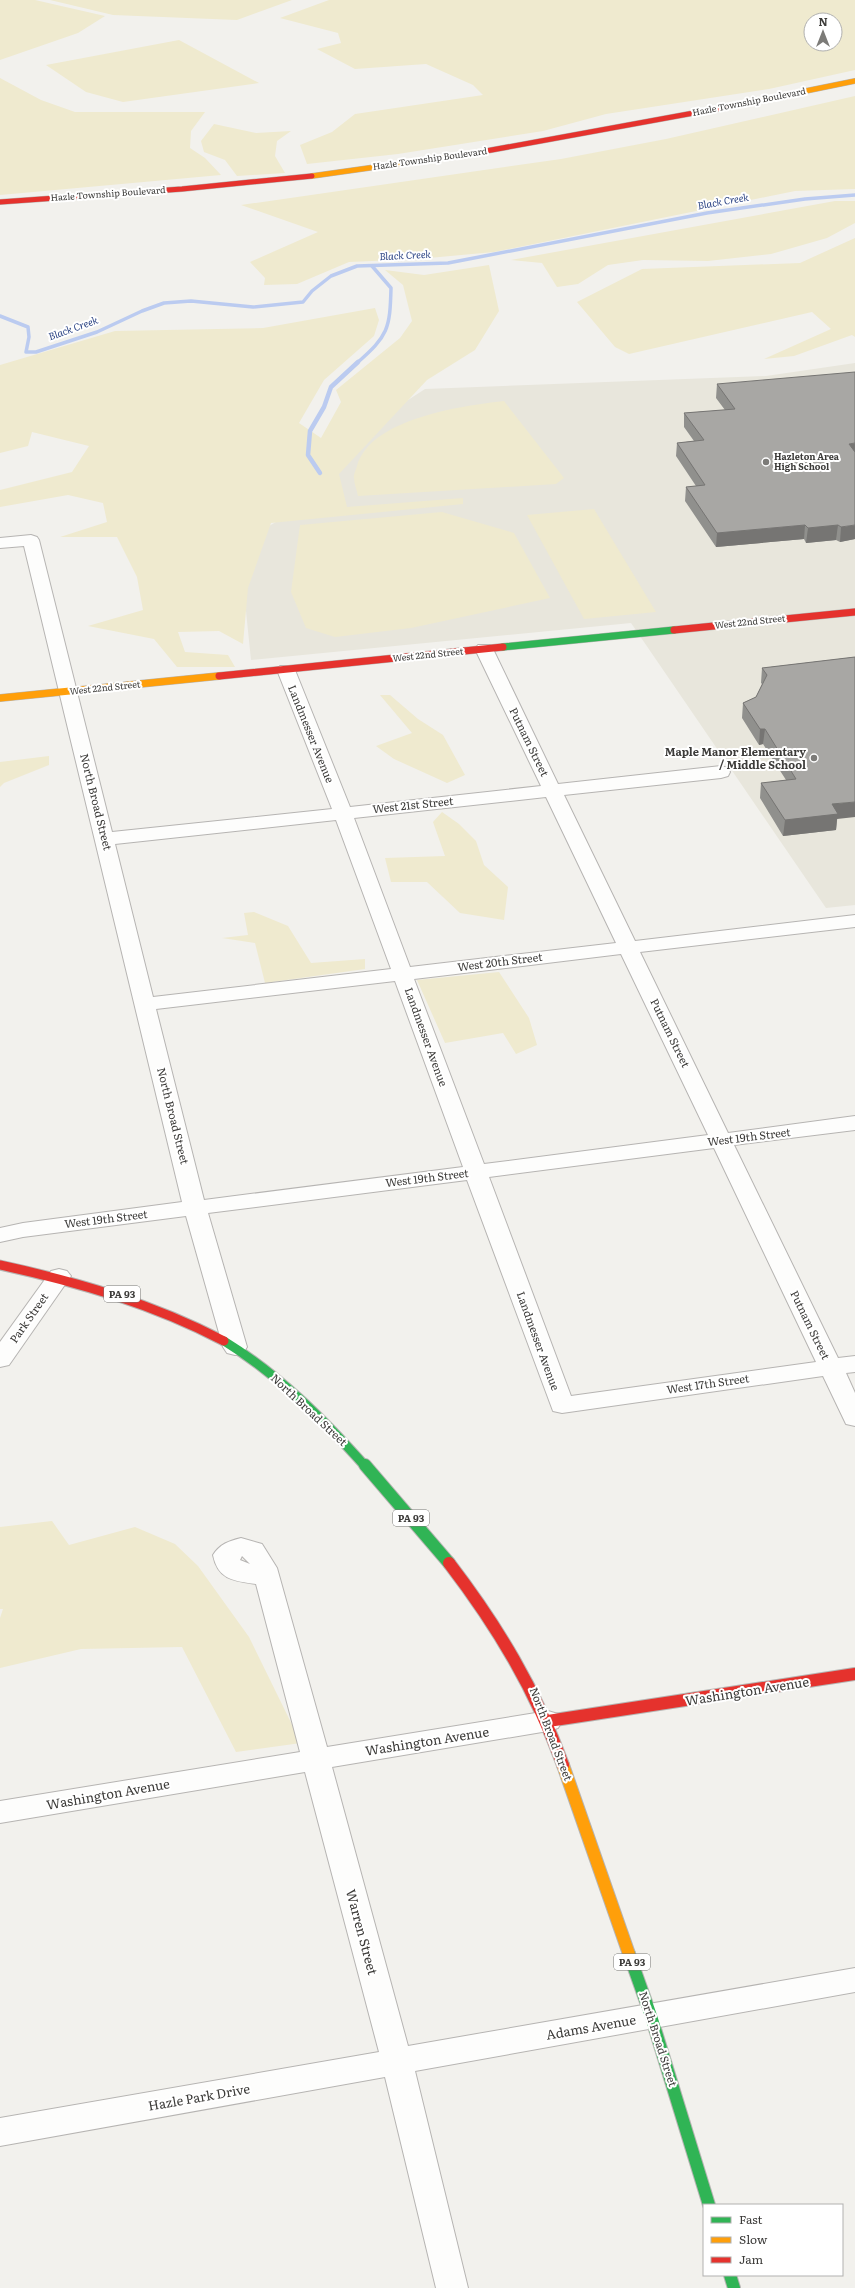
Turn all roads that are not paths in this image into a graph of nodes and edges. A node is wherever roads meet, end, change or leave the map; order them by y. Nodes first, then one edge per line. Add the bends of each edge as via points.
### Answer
1 (855, 81) edge
2 (0, 202) edge
3 (0, 543) edge
4 (855, 612) edge
5 (484, 650) junction
6 (286, 670) junction
7 (69, 691) junction
8 (0, 698) edge
9 (721, 772) dead end
10 (553, 790) junction
11 (343, 813) junction
12 (104, 839) junction
13 (855, 921) edge
14 (628, 947) junction
15 (402, 974) junction
16 (145, 1004) junction
17 (855, 1123) edge
18 (721, 1140) junction
19 (476, 1172) junction
20 (195, 1208) junction
21 (0, 1235) edge
22 (0, 1265) edge
23 (58, 1276) junction
24 (235, 1347) junction
25 (0, 1359) edge
26 (855, 1364) edge
27 (831, 1367) junction
28 (562, 1405) joint
29 (855, 1418) edge
30 (267, 1576) dead end
31 (855, 1674) edge
32 (548, 1720) junction
33 (314, 1760) junction
34 (0, 1812) edge
35 (855, 1980) edge
36 (651, 2016) junction
37 (397, 2062) junction
38 (0, 2132) edge
39 (709, 2204) edge
40 (730, 2276) edge
41 (452, 2288) edge
42 (734, 2288) edge

1 - 2 main road, Hazle Township Boulevard via 569,138 417,161 187,189
3 - 7 street, North Broad Street via 31,540
4 - 5 main road, West 22nd Street
5 - 6 main road, West 22nd Street
5 - 10 street, Putnam Street
6 - 7 main road, West 22nd Street
6 - 11 street, Landmesser Avenue
7 - 8 main road, West 22nd Street
7 - 12 street, North Broad Street
9 - 10 street, West 21st Street
10 - 11 street, West 21st Street
10 - 14 street, Putnam Street
11 - 12 street, West 21st Street
11 - 15 street, Landmesser Avenue
12 - 16 street, North Broad Street
13 - 14 street, West 20th Street
14 - 15 street, West 20th Street
14 - 18 street, Putnam Street
15 - 16 street, West 20th Street
15 - 19 street, Landmesser Avenue
16 - 20 street, North Broad Street
17 - 18 street, West 19th Street
18 - 19 street, West 19th Street
18 - 27 street, Putnam Street
19 - 20 street, West 19th Street
19 - 28 street, Landmesser Avenue
20 - 21 street, West 19th Street
20 - 24 street, North Broad Street
22 - 23 main road, PA 93
23 - 24 main road, PA 93 via 115,1292 163,1310
23 - 25 street, Park Street
24 - 32 main road, North Broad Street / PA 93 via 284,1384 336,1433 410,1517 510,1646 533,1686
26 - 27 street, West 17th Street
27 - 28 street, West 17th Street
27 - 29 street, Putnam Street
30 - 33 street, Warren Street
31 - 32 main road, Washington Avenue
32 - 33 street, Washington Avenue
32 - 36 main road, North Broad Street / PA 93
33 - 34 street, Washington Avenue
33 - 37 street, Warren Street
35 - 36 street, Adams Avenue
36 - 37 street, Adams Avenue
36 - 39 main road, North Broad Street / PA 93
37 - 38 street, Hazle Park Drive
37 - 41 street, Warren Street
40 - 42 main road

